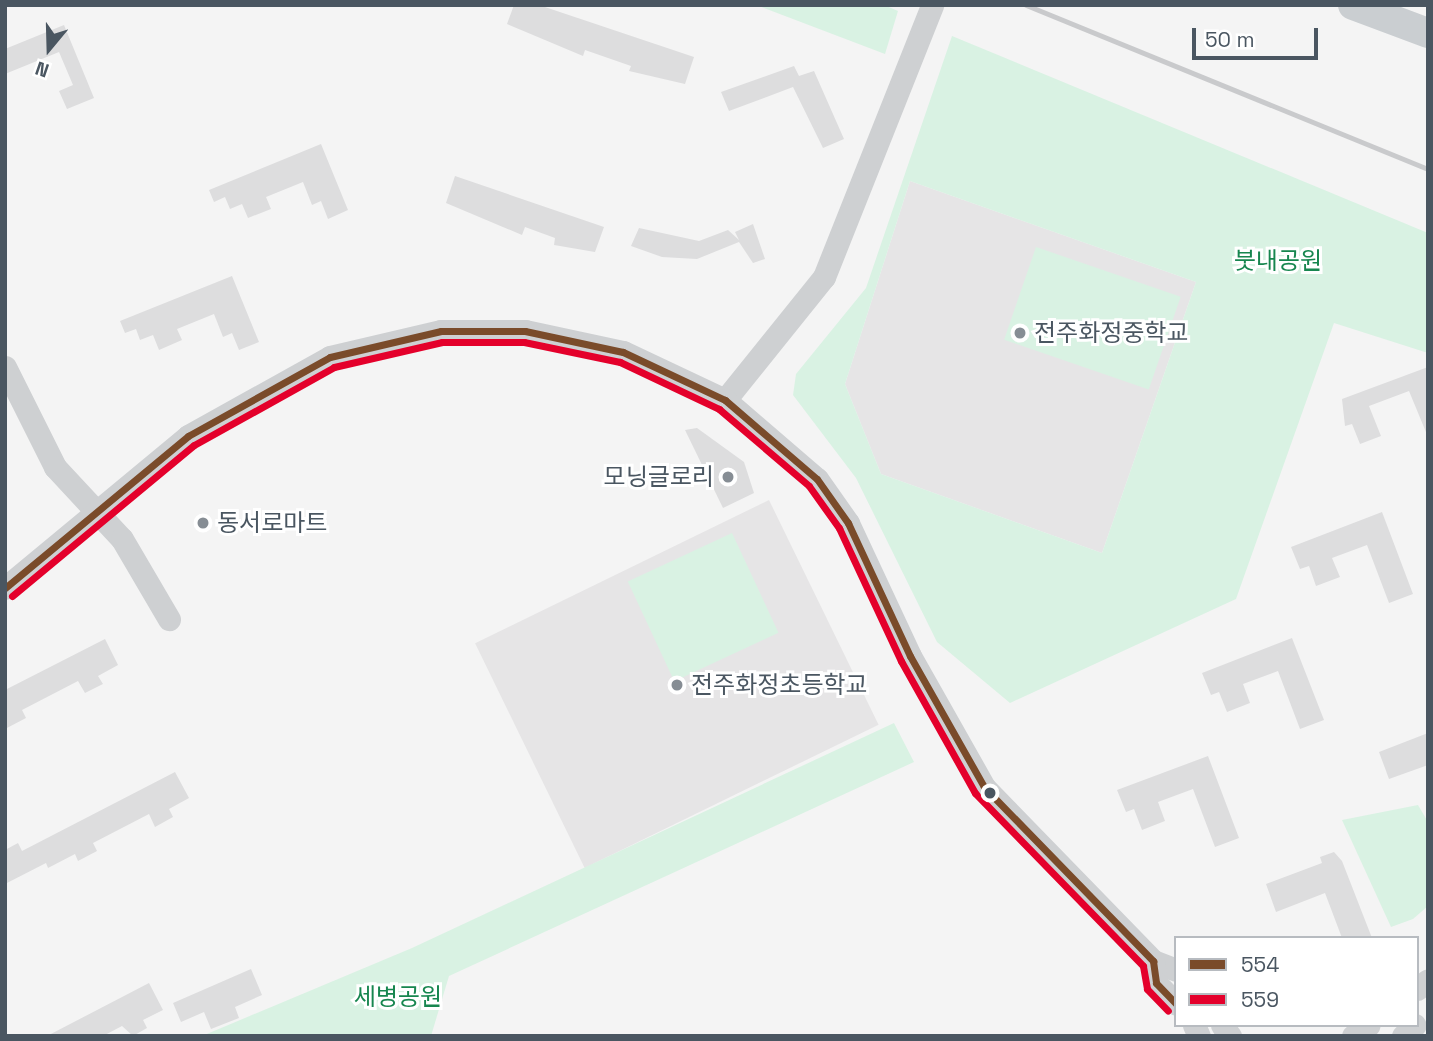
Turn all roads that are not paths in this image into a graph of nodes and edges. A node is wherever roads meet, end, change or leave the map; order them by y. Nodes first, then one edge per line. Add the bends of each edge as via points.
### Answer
1 (932, 5) edge
2 (1353, 5) edge
3 (1428, 33) edge
4 (5, 367) edge
5 (725, 400) junction
6 (99, 514) junction
7 (5, 588) edge
8 (169, 619) dead end
9 (1153, 961) junction
10 (1174, 969) edge
11 (1174, 1002) edge

1 - 5 street via 824,277
2 - 3 main road
4 - 6 street via 55,467
5 - 6 street via 675,373 579,338 524,331 441,331 330,358 188,436
5 - 9 street via 808,468 848,523 910,656 984,787
6 - 7 street
6 - 8 street via 122,539
9 - 10 street
9 - 11 street via 1156,983

